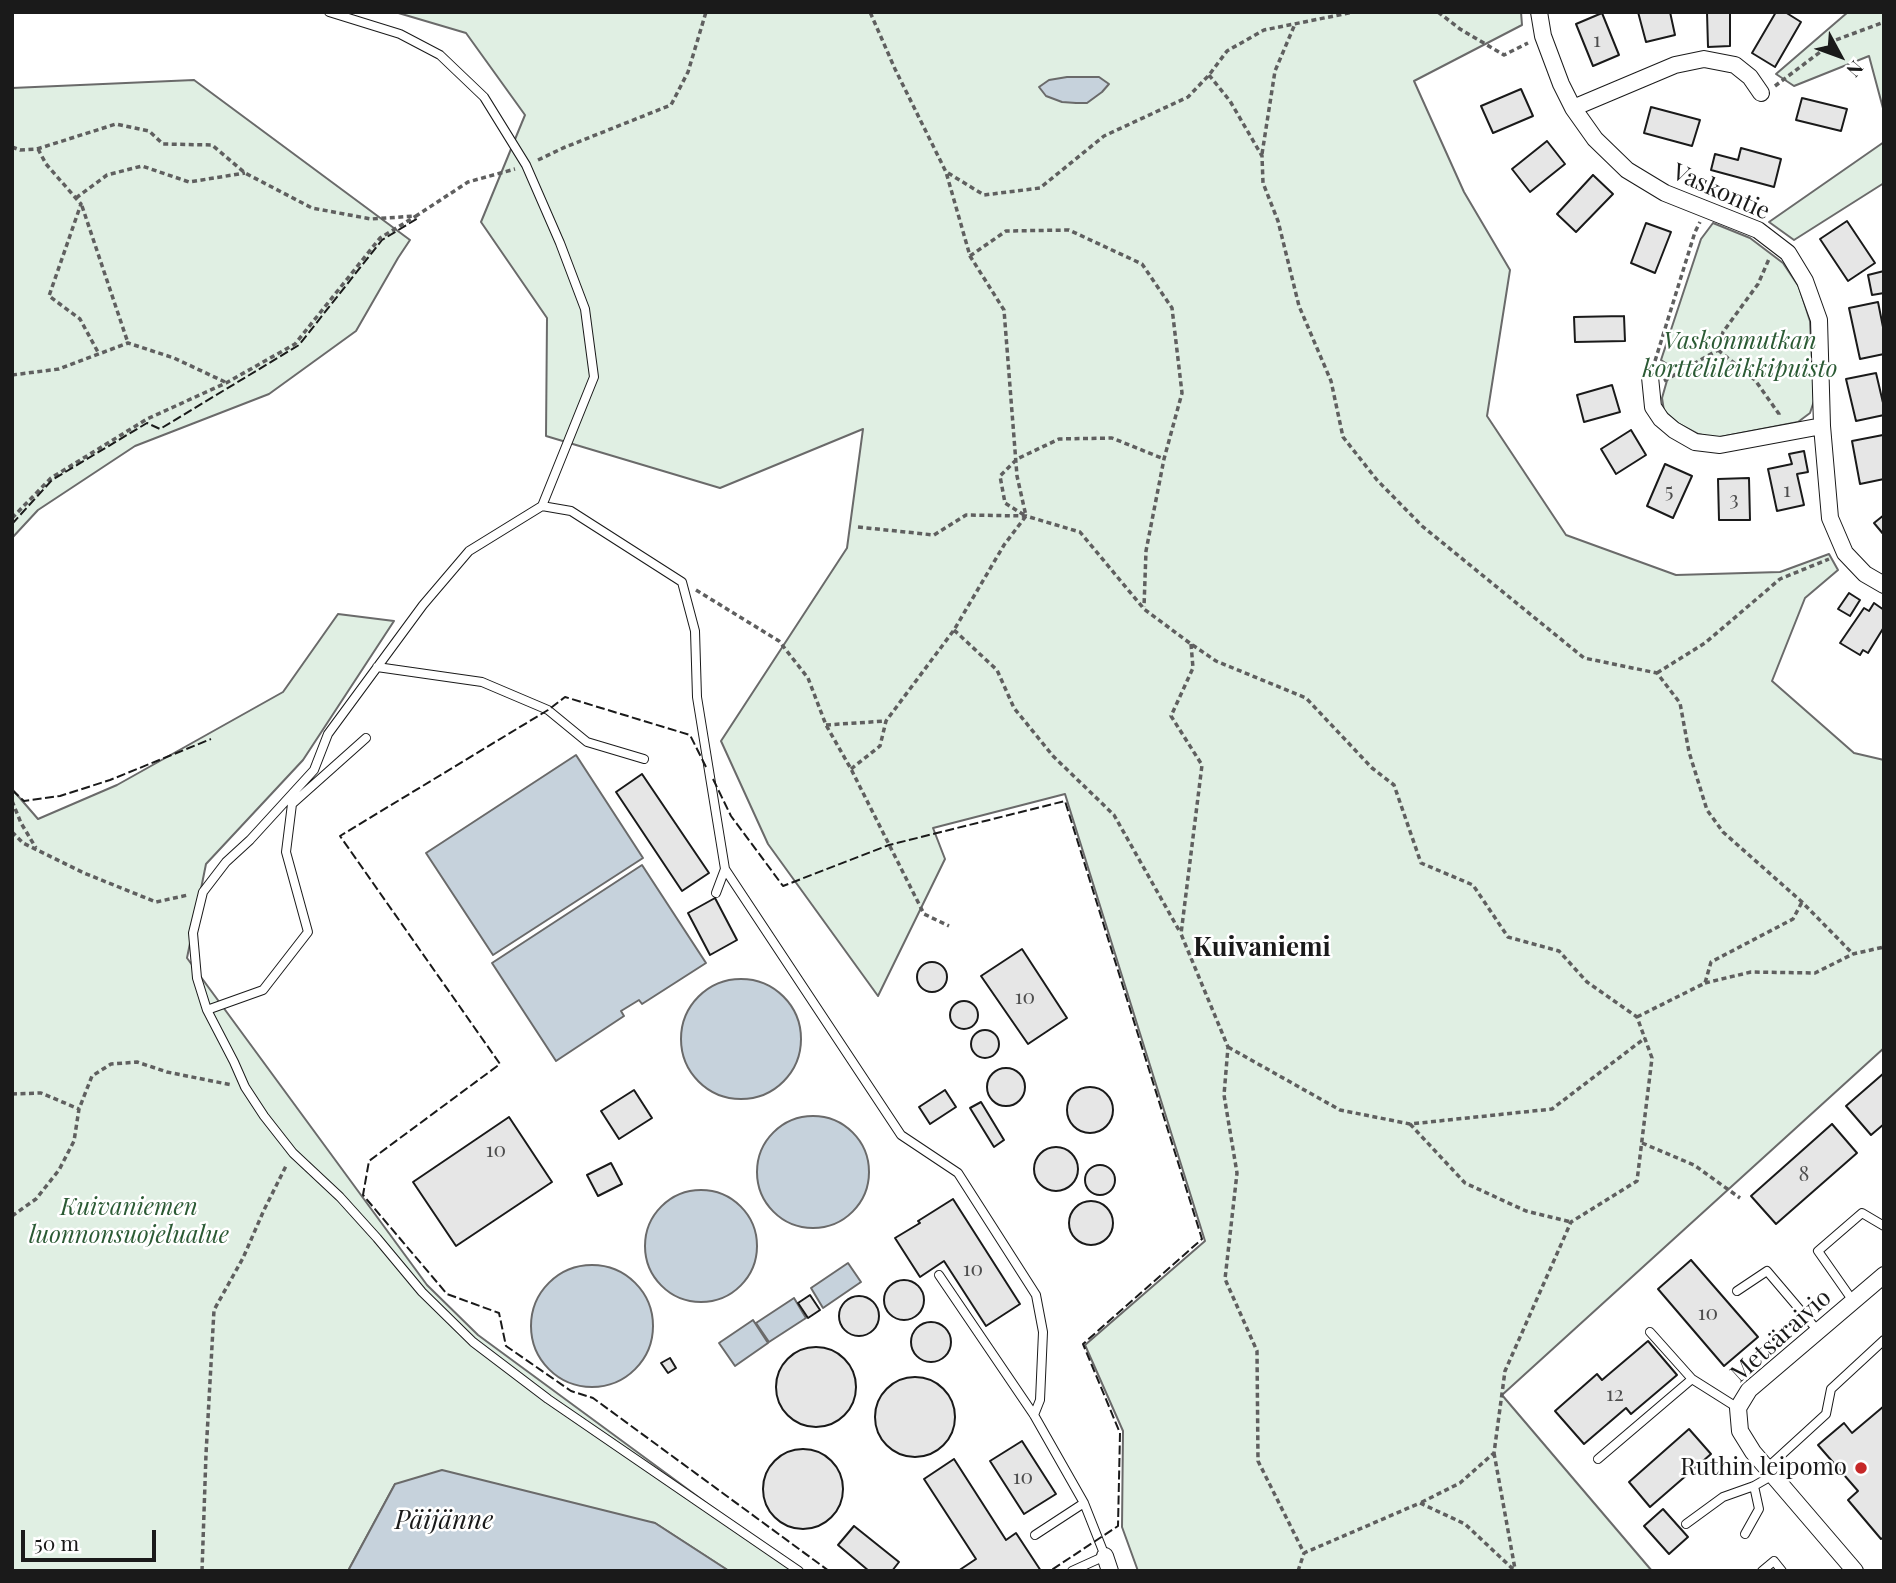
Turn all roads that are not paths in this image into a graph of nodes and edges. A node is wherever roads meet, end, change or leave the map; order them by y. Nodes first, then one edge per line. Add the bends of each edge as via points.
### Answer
1 (330, 12) edge
2 (1539, 12) edge
3 (1761, 93) road end
4 (1573, 108) junction
5 (1650, 382) road end
6 (1822, 426) junction
7 (542, 506) junction
8 (1884, 585) edge
9 (377, 667) junction
10 (366, 738) dead end
11 (645, 759) dead end
12 (725, 869) junction
13 (716, 893) dead end
14 (207, 1010) junction
15 (1884, 1226) edge
16 (939, 1275) dead end
17 (1884, 1275) edge
18 (1737, 1291) dead end
19 (1853, 1301) junction
20 (1650, 1332) dead end
21 (1818, 1332) junction
22 (1884, 1340) edge
23 (1692, 1380) junction
24 (1738, 1408) junction
25 (1034, 1415) junction
26 (1598, 1459) dead end
27 (1770, 1471) junction
28 (1754, 1486) junction
29 (1084, 1503) junction
30 (1686, 1524) dead end
31 (1745, 1534) dead end
32 (1035, 1535) dead end
33 (1108, 1564) edge
34 (1847, 1568) edge
35 (799, 1571) edge
36 (1072, 1571) edge
37 (1762, 1571) edge
38 (1782, 1571) edge

1 - 7 lane via 400,34 440,55 484,97 526,165 560,243 584,309 594,377
2 - 4 street, Vaskontie via 1543,36
3 - 4 street via 1735,65 1704,59 1675,65
4 - 6 street, Vaskontie via 1595,139 1627,170 1665,193 1758,230 1788,253 1805,281 1819,320
5 - 6 street via 1653,407 1661,419 1695,442 1720,445
6 - 8 street, Vaskontie via 1830,518 1845,553 1865,574
7 - 9 lane via 469,551
7 - 12 lane via 571,511 682,582 695,631 697,697
9 - 11 lane via 482,682 548,710 587,742
9 - 14 lane via 328,734 314,770 203,892 193,933 197,978
10 - 14 lane via 292,803 286,852 308,932 262,990
12 - 13 lane
12 - 25 lane via 901,1135 958,1173 1036,1295 1043,1332 1040,1400
14 - 35 lane via 245,1087 293,1153 340,1197 422,1292 473,1342 548,1399
15 - 19 lane via 1862,1213 1818,1251
16 - 25 lane
17 - 19 street, Metsäraivio
18 - 21 lane via 1767,1271
19 - 21 street, Metsäraivio
20 - 23 lane
21 - 24 street, Metsäraivio via 1749,1390
22 - 27 lane via 1830,1389 1826,1414
23 - 24 lane
23 - 26 lane
24 - 27 street, Metsäraivio via 1740,1431
25 - 29 lane
27 - 28 lane
27 - 34 street, Metsäraivio
28 - 30 lane via 1723,1497
28 - 31 lane via 1759,1509
29 - 32 lane
29 - 33 lane
33 - 36 lane
37 - 38 lane via 1774,1561

